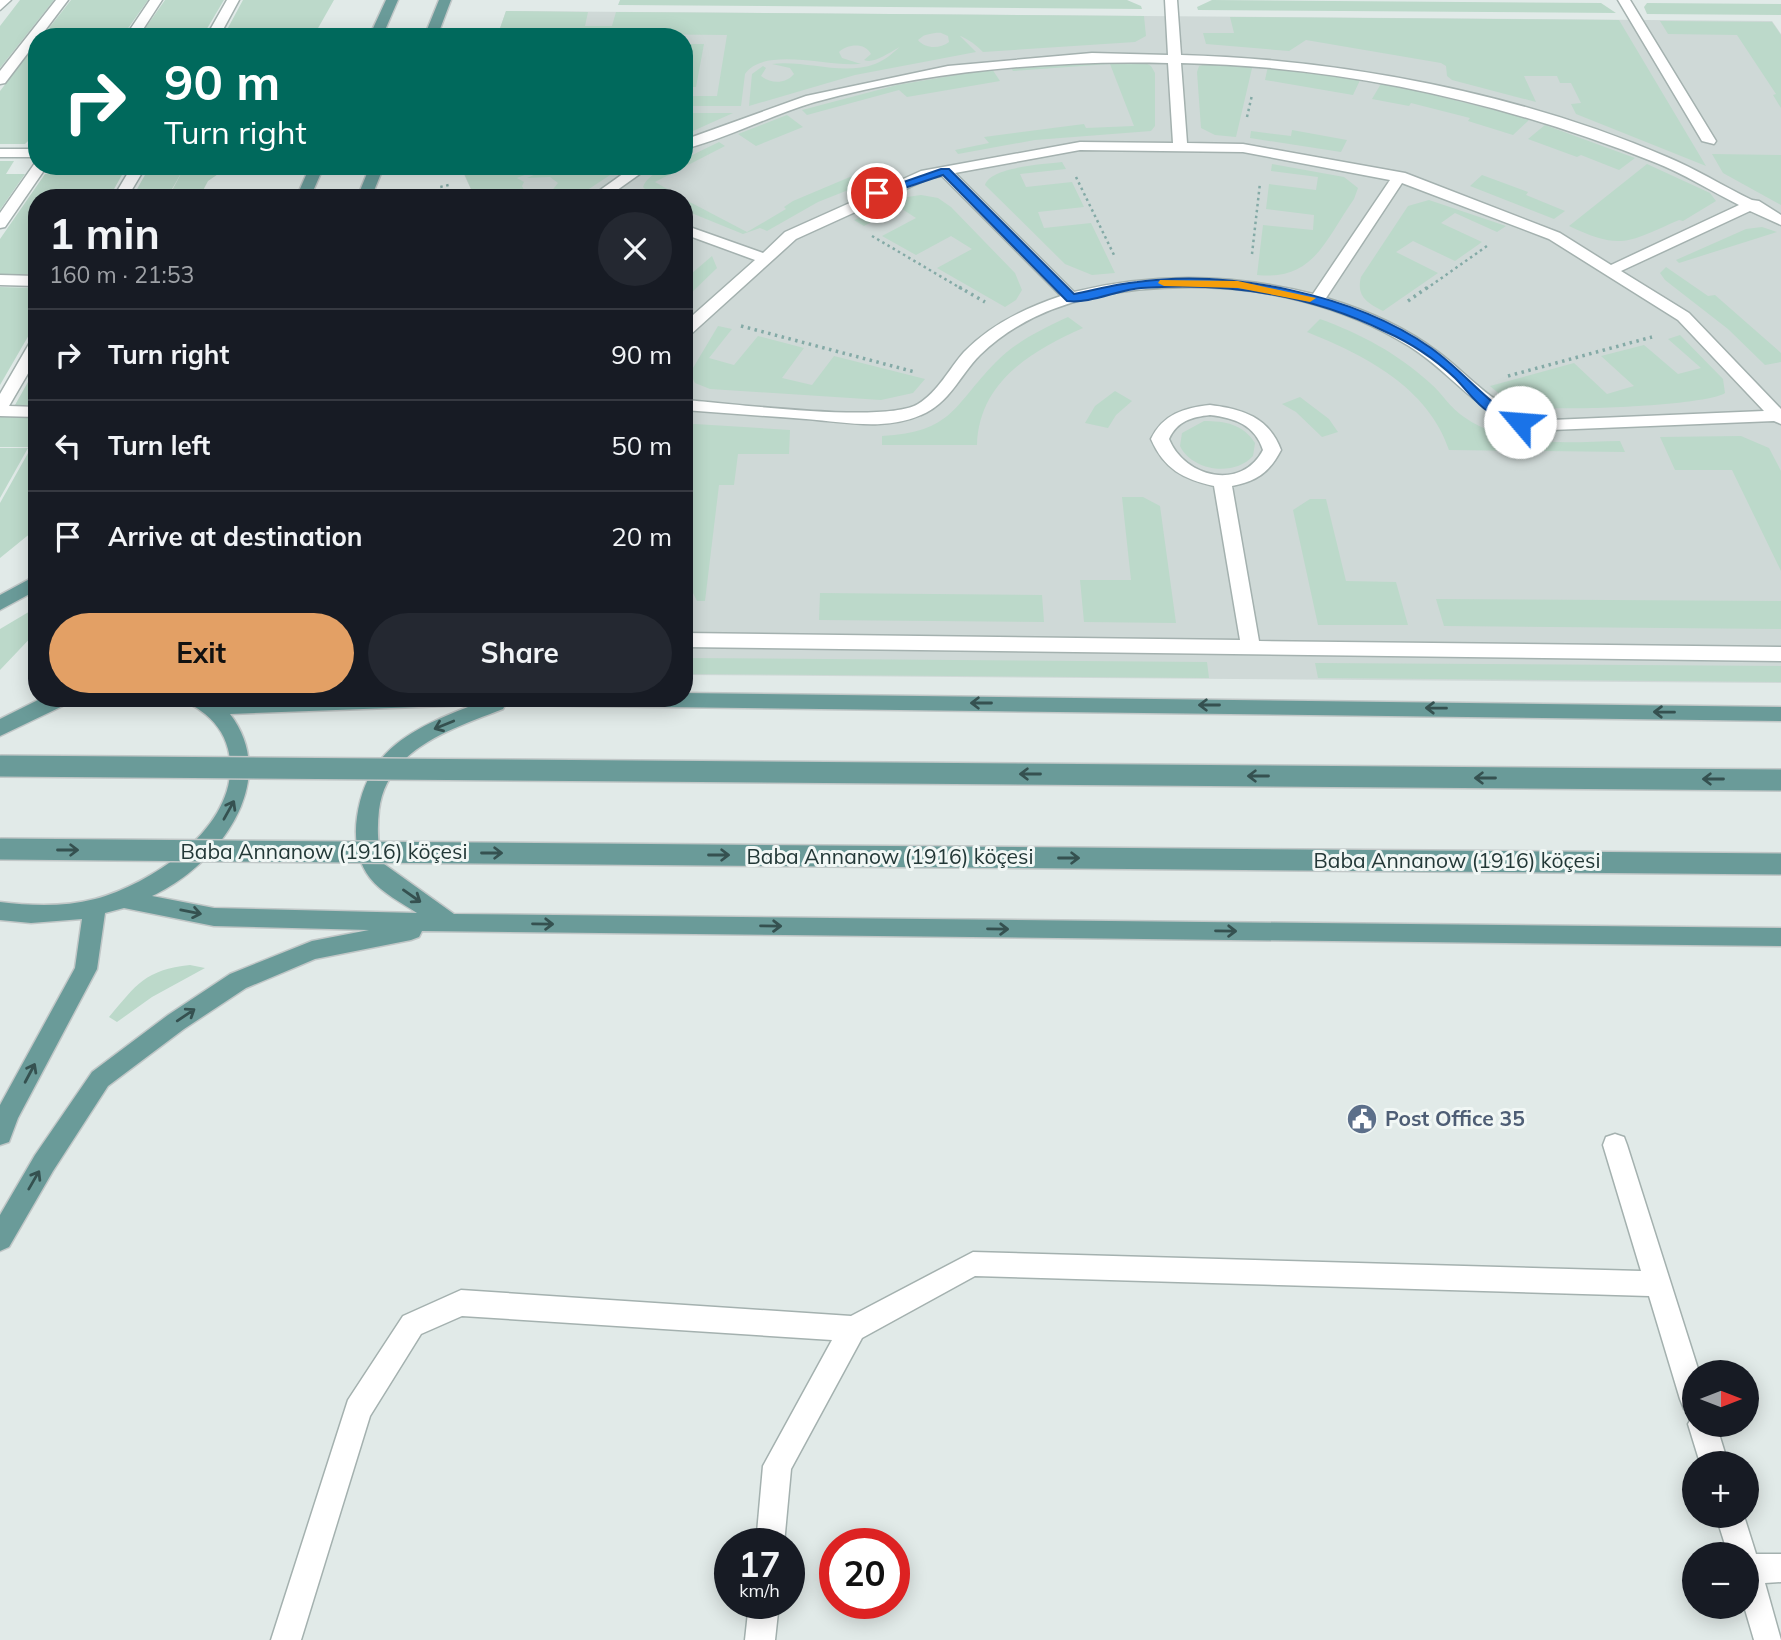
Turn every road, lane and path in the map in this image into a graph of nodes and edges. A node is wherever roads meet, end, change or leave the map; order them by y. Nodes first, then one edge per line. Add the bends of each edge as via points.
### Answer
1 (5, 0) edge
2 (62, 0) edge
3 (156, 0) edge
4 (233, 0) edge
5 (392, 0) edge
6 (445, 0) edge
7 (1171, 0) edge
8 (1624, 0) edge
9 (0, 6) edge
10 (44, 28) edge
11 (137, 28) edge
12 (217, 28) edge
13 (379, 28) edge
14 (434, 28) edge
15 (28, 50) edge
16 (1174, 51) junction
17 (0, 80) edge
18 (1254, 85) dead end
19 (1245, 125) dead end
20 (693, 141) edge
21 (1709, 142) dead end
22 (1180, 145) junction
23 (0, 153) edge
24 (28, 153) edge
25 (1072, 167) dead end
26 (945, 171) junction
27 (1261, 173) dead end
28 (34, 175) edge
29 (631, 175) edge
30 (1400, 176) junction
31 (449, 185) dead end
32 (439, 189) edge
33 (610, 189) edge
34 (1754, 205) junction
35 (1781, 220) edge
36 (0, 224) edge
37 (693, 232) edge
38 (869, 234) dead end
39 (1489, 245) dead end
40 (760, 257) junction
41 (1119, 266) dead end
42 (1250, 267) dead end
43 (1617, 267) junction
44 (0, 281) edge
45 (28, 281) edge
46 (1072, 298) junction
47 (1317, 300) junction
48 (989, 304) dead end
49 (1397, 308) dead end
50 (693, 322) edge
51 (735, 324) dead end
52 (1663, 334) dead end
53 (28, 360) edge
54 (922, 374) dead end
55 (1499, 378) dead end
56 (693, 406) edge
57 (0, 410) edge
58 (28, 412) edge
59 (1780, 418) edge
60 (1222, 480) junction
61 (28, 587) edge
62 (0, 604) edge
63 (693, 640) edge
64 (1251, 647) junction
65 (1781, 654) edge
66 (693, 700) edge
67 (35, 707) edge
68 (206, 707) edge
69 (489, 707) edge
70 (0, 710) edge
71 (1781, 714) edge
72 (21, 715) junction
73 (0, 729) edge
74 (0, 766) edge
75 (1781, 780) edge
76 (0, 849) edge
77 (1781, 864) edge
78 (124, 899) junction
79 (95, 908) junction
80 (0, 911) edge
81 (450, 923) junction
82 (1781, 937) edge
83 (0, 1134) edge
84 (1615, 1145) dead end
85 (0, 1239) edge
86 (1658, 1283) junction
87 (853, 1329) junction
88 (1682, 1360) edge
89 (771, 1528) edge
90 (1781, 1568) edge
91 (1759, 1569) edge
92 (1759, 1608) edge
93 (762, 1619) edge
94 (286, 1640) edge
95 (760, 1640) edge
96 (1769, 1640) edge

1 - 9 street
2 - 10 street
3 - 11 street
4 - 12 street
5 - 13 main road
6 - 14 main road
7 - 16 street
8 - 21 street
15 - 17 street
16 - 20 street via 1041,55 889,76 775,107
16 - 22 street
16 - 34 street via 1316,61 1457,89 1617,140
18 - 19 path
22 - 26 street via 1068,149
22 - 30 street via 1303,155
23 - 24 street
25 - 41 path
26 - 40 street via 856,202 814,222
26 - 46 street
27 - 42 path
28 - 36 street
29 - 33 street
30 - 43 street via 1508,212
30 - 47 street
31 - 32 path
34 - 35 street
34 - 43 street
37 - 40 street
38 - 48 path
39 - 49 path
40 - 50 street
43 - 59 street via 1706,333 1749,377
44 - 45 street
46 - 47 street via 1124,286 1195,282 1253,286
46 - 56 street via 994,335 961,364 937,399 913,413 867,418
47 - 59 street via 1414,342 1456,373 1492,409 1520,422
51 - 54 path
52 - 55 path
53 - 57 street
57 - 58 street
60 - 60 street via 1238,479 1263,468 1272,450 1264,430 1240,415 1210,410 1171,421 1160,439 1168,458 1190,474
60 - 64 street
61 - 62 main road
63 - 64 street
64 - 65 street
71 -> 66 main road
67 - 72 main road
78 -> 68 main road via 173,874 211,840 234,803 242,766 234,733
69 -> 81 main road via 413,738 384,768 368,801 366,839 376,871
70 - 72 main road
72 - 73 main road
75 -> 74 main road, bridge
76 -> 77 main road, Baba Annanow (1916) köçesi, bridge
78 - 79 main road
78 -> 81 main road via 214,917
79 - 80 main road via 63,914
83 -> 79 main road via 86,969
81 -> 82 main road
85 -> 81 main road via 100,1079 176,1022 238,981 312,950
84 - 86 street
86 - 87 street via 973,1264
86 - 88 street
87 - 89 street via 777,1466
87 - 94 street via 461,1303 412,1325 358,1410
90 - 91 street
92 - 96 street
93 - 95 street

